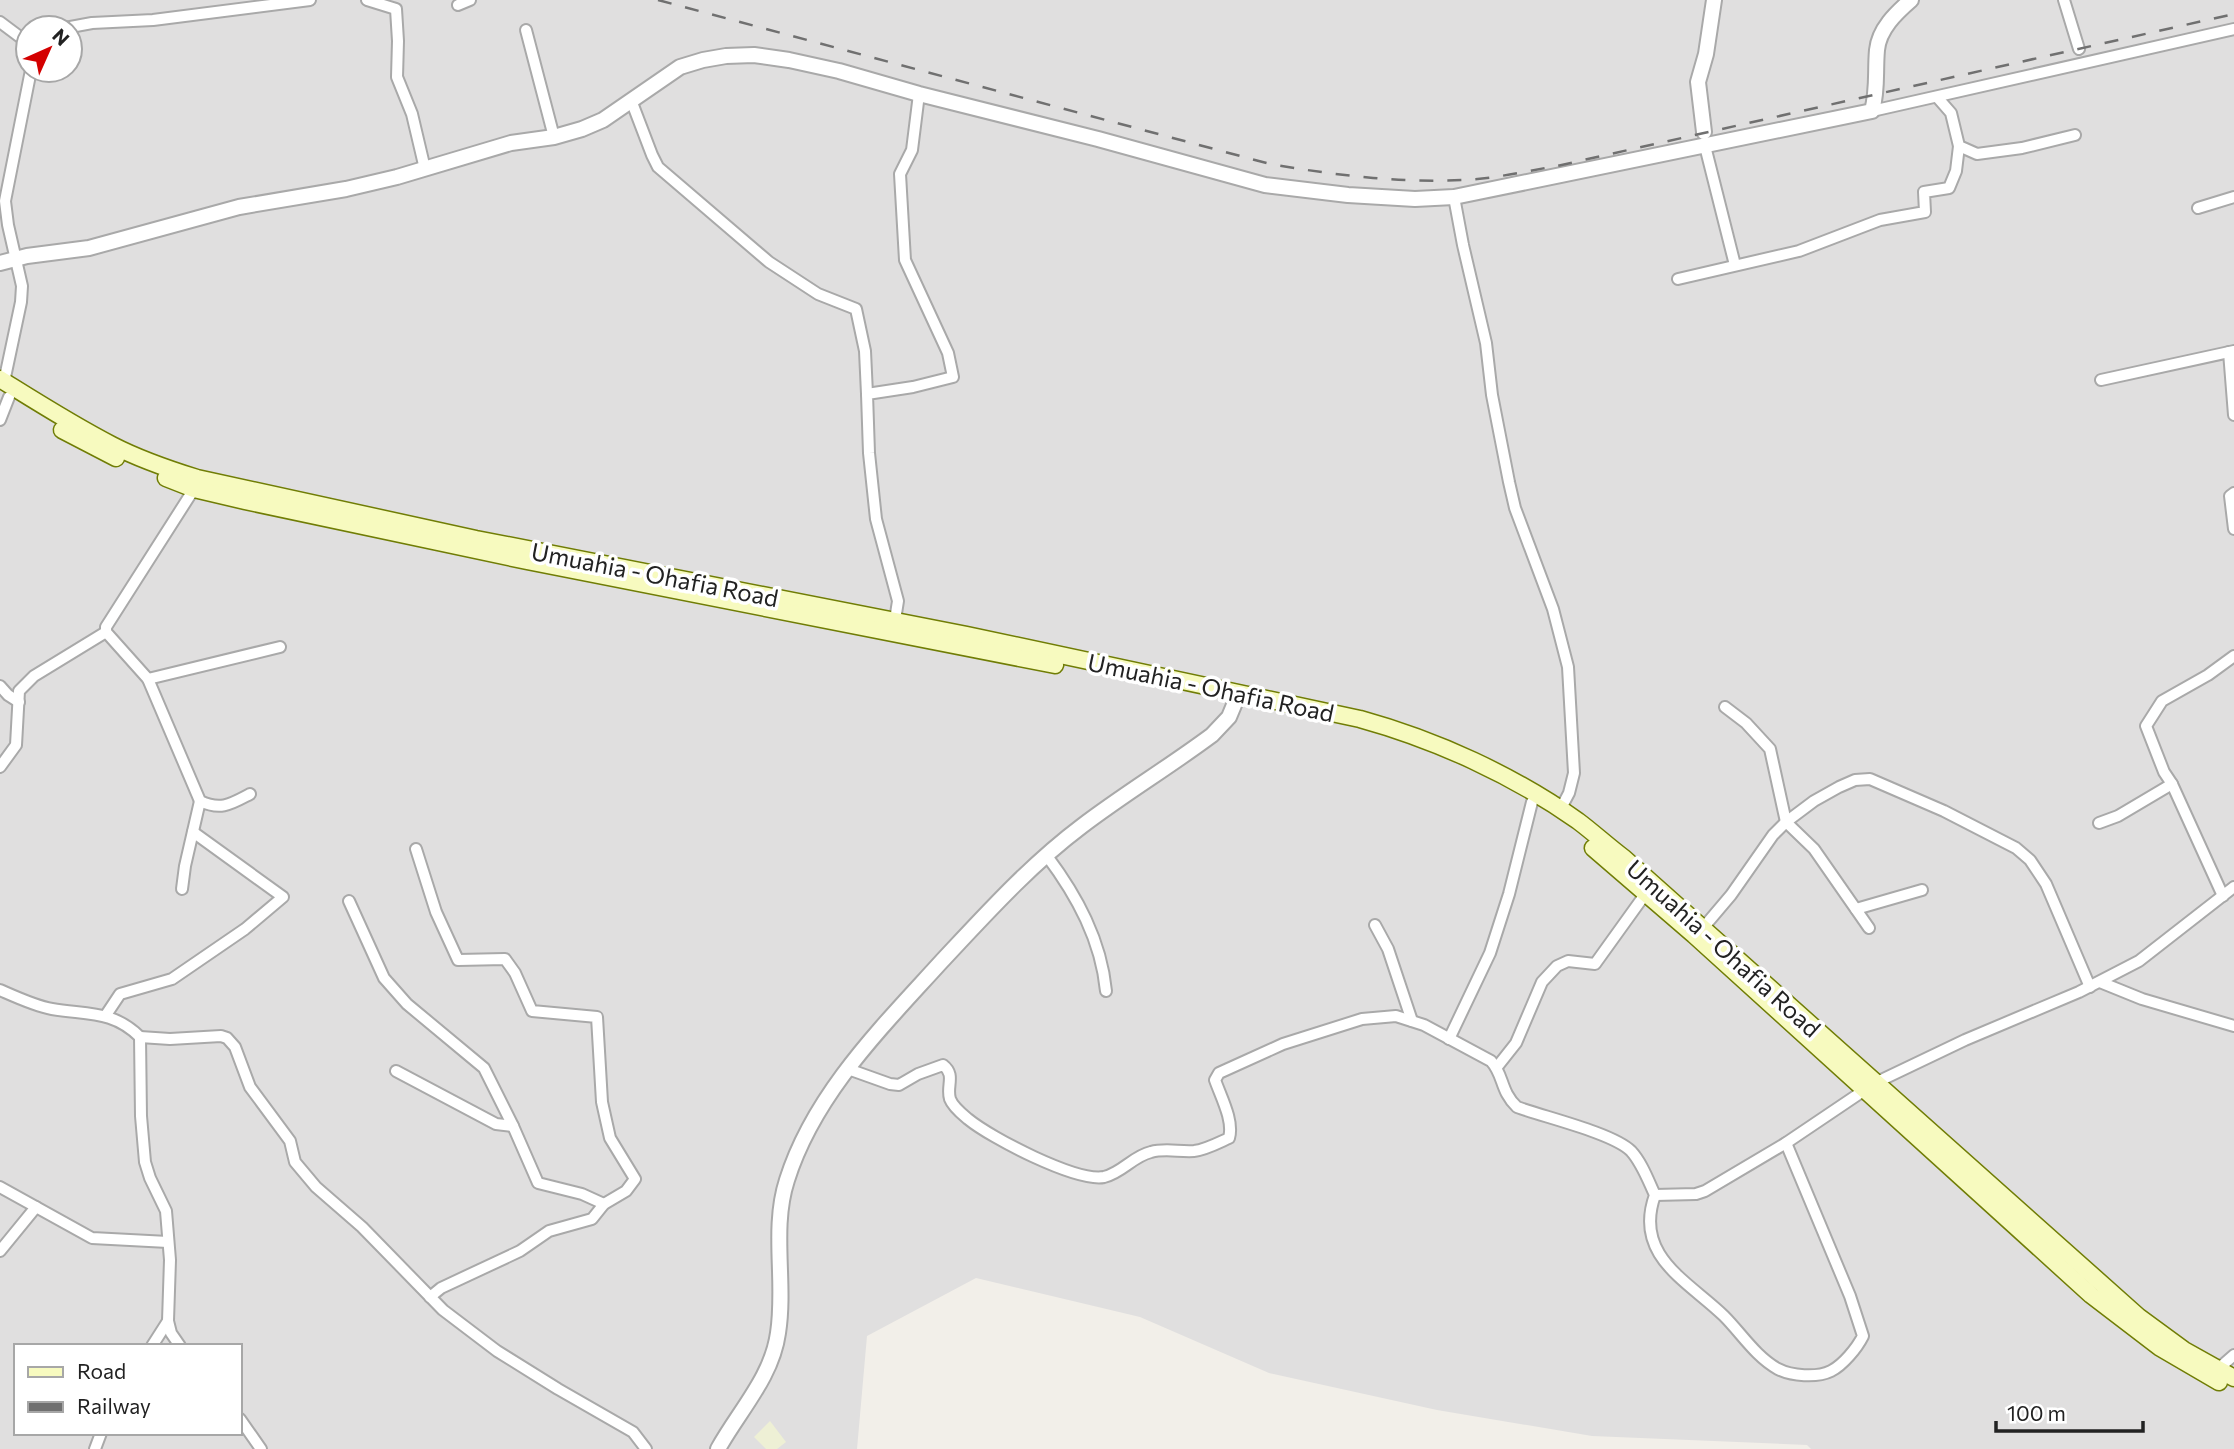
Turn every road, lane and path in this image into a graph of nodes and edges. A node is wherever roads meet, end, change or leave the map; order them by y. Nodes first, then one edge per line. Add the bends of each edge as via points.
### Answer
1 (310, 0) edge
2 (367, 0) edge
3 (470, 0) edge
4 (1714, 0) edge
5 (1911, 0) edge
6 (2064, 0) edge
7 (458, 5) dead end
8 (84, 24) edge
9 (2234, 29) edge
10 (526, 30) dead end
11 (2079, 49) dead end
12 (28, 84) edge
13 (919, 94) junction
14 (1937, 97) junction
15 (631, 100) junction
16 (1871, 111) junction
17 (2075, 135) dead end
18 (554, 137) junction
19 (1705, 139) junction
20 (1959, 146) junction
21 (425, 169) junction
22 (1454, 197) junction
23 (2234, 197) edge
24 (2198, 208) dead end
25 (7, 259) edge
26 (1735, 265) junction
27 (1678, 279) dead end
28 (2232, 351) edge
29 (2101, 380) dead end
30 (3, 387) edge
31 (867, 394) junction
32 (2234, 415) edge
33 (0, 420) edge
34 (194, 489) junction
35 (2234, 493) edge
36 (247, 496) junction
37 (2234, 529) edge
38 (895, 620) junction
39 (106, 632) junction
40 (281, 647) dead end
41 (2234, 656) edge
42 (148, 679) junction
43 (0, 686) edge
44 (1238, 697) junction
45 (19, 702) junction
46 (1725, 707) dead end
47 (0, 767) edge
48 (2172, 784) junction
49 (250, 794) dead end
50 (200, 801) junction
51 (1532, 802) junction
52 (1560, 810) junction
53 (1786, 822) junction
54 (2099, 823) dead end
55 (193, 832) junction
56 (416, 849) dead end
57 (1047, 856) junction
58 (2234, 887) edge
59 (183, 888) dead end
60 (1922, 890) dead end
61 (1646, 893) junction
62 (2222, 896) junction
63 (349, 901) dead end
64 (1856, 909) junction
65 (1375, 925) dead end
66 (1703, 928) junction
67 (1869, 928) dead end
68 (2095, 984) junction
69 (0, 990) edge
70 (1107, 991) dead end
71 (106, 1015) junction
72 (1412, 1021) junction
73 (2234, 1026) edge
74 (140, 1037) junction
75 (1449, 1039) junction
76 (1497, 1067) junction
77 (848, 1069) junction
78 (396, 1072) dead end
79 (1870, 1086) junction
80 (513, 1126) junction
81 (1786, 1143) junction
82 (0, 1187) edge
83 (1655, 1195) junction
84 (604, 1204) junction
85 (36, 1207) junction
86 (169, 1242) junction
87 (0, 1251) edge
88 (430, 1297) junction
89 (167, 1321) junction
90 (153, 1344) edge
91 (179, 1344) edge
92 (2234, 1355) edge
93 (2218, 1369) junction
94 (2234, 1378) edge
95 (2234, 1385) edge
96 (242, 1422) edge
97 (261, 1449) edge
98 (646, 1449) edge
99 (718, 1449) edge

1 - 8 street
2 - 21 street via 396,9 397,77 412,114
3 - 7 street
4 - 19 street via 1698,82
5 - 16 street via 1886,25 1877,47 1877,94
6 - 11 street
9 - 14 street
10 - 18 street
12 - 25 street via 5,201
13 - 15 street via 789,60 735,55 680,67
13 - 22 street via 1265,185 1348,195
13 - 31 street via 912,150 900,174 905,260 944,344 953,377
14 - 16 street
14 - 20 street via 1951,113
15 - 18 street via 603,120
15 - 31 street via 658,167 769,262 818,294 856,309
16 - 19 street
17 - 20 street via 1977,154
18 - 21 street via 511,143
19 - 22 street
19 - 26 street
20 - 26 street via 1949,188 1924,192 1924,212 1881,220 1799,251
21 - 25 street via 346,189 239,207 89,248
22 - 52 street via 1486,343 1512,495 1553,609 1568,667 1574,773
23 - 24 street
25 - 30 street via 22,286
26 - 27 street
28 - 29 street
28 - 32 street
30 - 33 street
30 - 34 main road, Umuahia - Ohafia Road via 88,446
30 - 36 main road, Umuahia - Ohafia Road via 153,464
31 - 38 street via 876,519 898,601
34 - 36 main road, Umuahia - Ohafia Road
34 - 39 street
35 - 37 street via 2230,496
36 - 38 main road, Umuahia - Ohafia Road
36 - 44 main road, Umuahia - Ohafia Road via 527,561
38 - 44 main road, Umuahia - Ohafia Road
39 - 42 street
39 - 45 street via 34,676 19,691
40 - 42 street
41 - 48 street via 2162,701 2146,726
42 - 50 street
43 - 45 street
44 - 51 main road, Umuahia - Ohafia Road via 1398,741 1468,769
44 - 52 main road, Umuahia - Ohafia Road via 1395,729 1479,764
44 - 57 street via 1212,735
45 - 47 street via 16,745
46 - 53 street via 1770,749
48 - 54 street
48 - 62 street
49 - 50 street via 228,806
50 - 55 street
51 - 61 main road, Umuahia - Ohafia Road
51 - 75 street via 1490,953
52 - 66 main road, Umuahia - Ohafia Road via 1624,858
53 - 64 street via 1814,849
53 - 66 street
53 - 68 street via 1839,787 1870,779 2016,848 2046,884
55 - 59 street
55 - 71 street via 283,897 246,929 172,979 120,994
56 - 84 street via 436,912 458,960 505,959 532,1011 597,1017 602,1102 610,1138 635,1179 626,1191
57 - 70 street via 1080,904
57 - 77 street via 952,950
58 - 62 street
60 - 64 street
61 - 76 street via 1595,964 1568,961 1542,982 1516,1043
61 - 79 main road, Umuahia - Ohafia Road
62 - 68 street via 2139,961
63 - 80 street via 384,978 407,1004 484,1069
64 - 67 street
65 - 72 street
66 - 79 main road, Umuahia - Ohafia Road
68 - 73 street
68 - 79 street
69 - 71 street via 50,1009
71 - 74 street
72 - 75 street
72 - 77 street via 1396,1016 1362,1019 1283,1044 1219,1073 1215,1080 1229,1138 1196,1151 1148,1152 1101,1178 1072,1174 970,1120 949,1097 951,1078 943,1065 899,1085
74 - 86 street via 145,1162 166,1211
74 - 88 street via 227,1038 239,1055 250,1087 290,1141 295,1162
75 - 76 street
76 - 83 street via 1508,1098 1517,1107 1630,1150
77 - 99 street via 801,1144 786,1181 780,1210 781,1303 774,1354
78 - 80 street via 496,1124
79 - 81 street
79 - 93 main road, Umuahia - Ohafia Road via 2139,1317
79 - 95 main road, Umuahia - Ohafia Road via 2091,1295 2184,1363
80 - 84 street via 537,1183
81 - 83 street via 1704,1191
81 - 83 street via 1863,1336 1829,1373 1809,1375 1779,1369 1665,1264 1649,1224
82 - 85 street
84 - 88 street via 592,1219 549,1231
85 - 86 street via 92,1238
85 - 87 street
86 - 89 street
88 - 98 street via 497,1350 633,1432
89 - 90 street
89 - 91 street
92 - 93 street
93 - 94 main road, Umuahia - Ohafia Road
96 - 97 street

